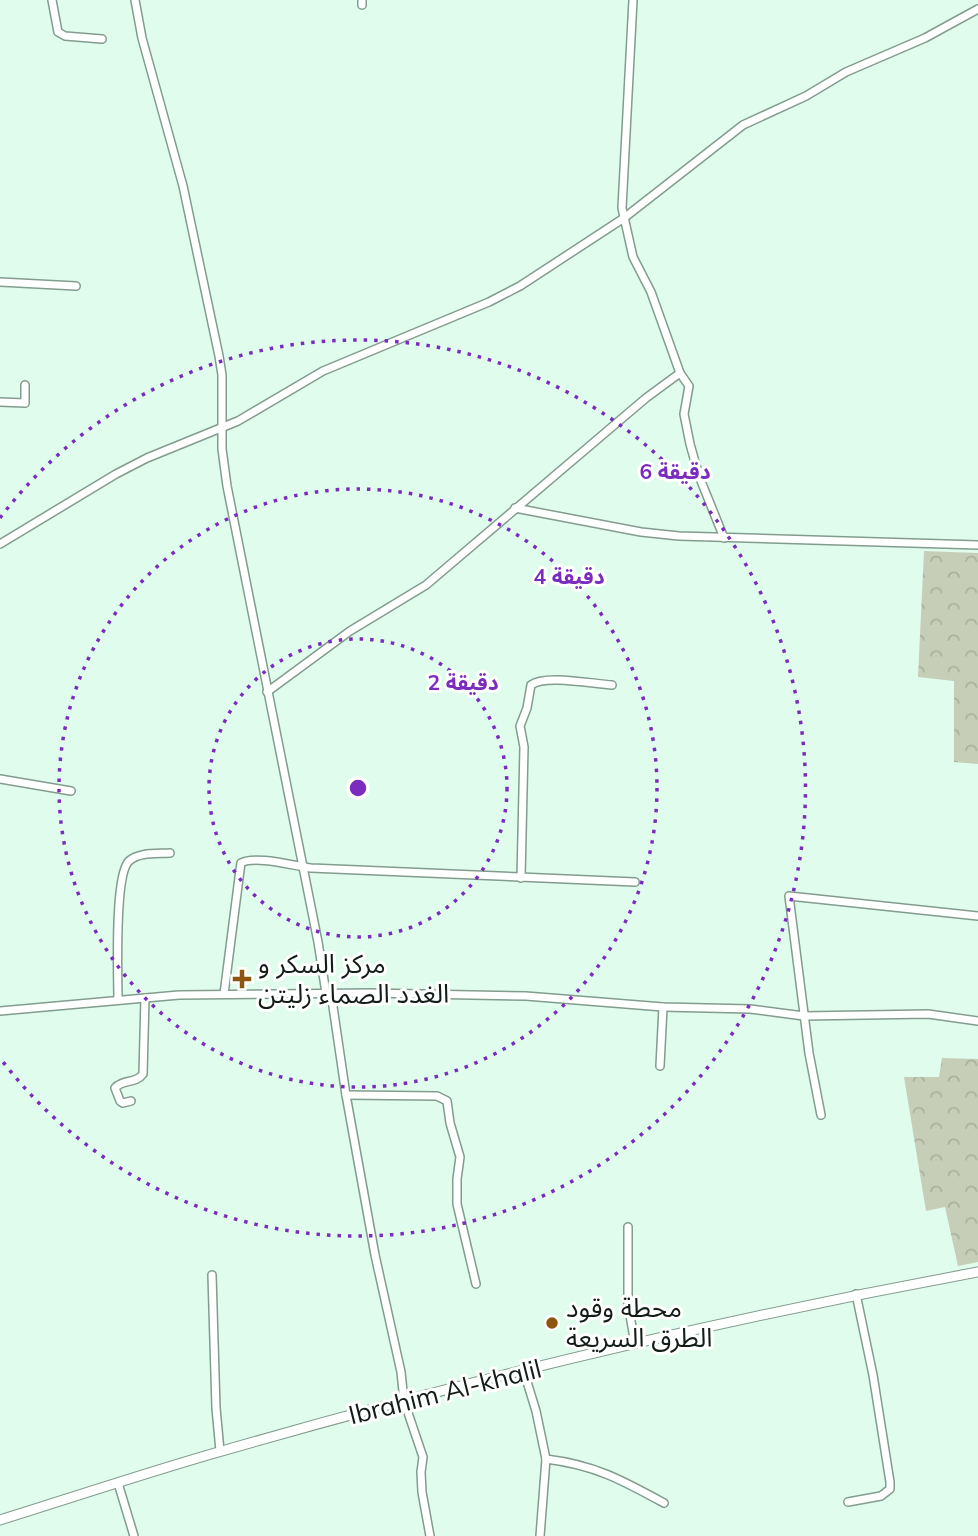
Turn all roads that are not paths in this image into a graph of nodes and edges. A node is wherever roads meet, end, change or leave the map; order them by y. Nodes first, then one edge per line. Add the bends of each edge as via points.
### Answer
1 (52, 0) edge
2 (135, 0) edge
3 (633, 0) edge
4 (978, 9) edge
5 (102, 38) dead end
6 (624, 218) junction
7 (0, 282) edge
8 (76, 286) dead end
9 (680, 373) junction
10 (25, 385) dead end
11 (0, 402) edge
12 (220, 429) junction
13 (515, 508) junction
14 (724, 538) junction
15 (0, 544) edge
16 (978, 545) edge
17 (612, 685) dead end
18 (267, 692) junction
19 (0, 779) edge
20 (71, 790) dead end
21 (170, 853) dead end
22 (303, 867) junction
23 (521, 878) junction
24 (635, 882) dead end
25 (978, 916) edge
26 (328, 993) junction
27 (224, 994) junction
28 (145, 998) junction
29 (118, 1000) junction
30 (663, 1007) junction
31 (0, 1011) edge
32 (804, 1016) junction
33 (978, 1021) edge
34 (660, 1066) dead end
35 (346, 1095) junction
36 (131, 1101) dead end
37 (821, 1115) dead end
38 (628, 1227) dead end
39 (978, 1272) edge
40 (212, 1275) dead end
41 (476, 1284) dead end
42 (856, 1294) junction
43 (635, 1344) junction
44 (524, 1371) junction
45 (404, 1401) junction
46 (220, 1451) junction
47 (546, 1458) junction
48 (118, 1483) junction
49 (848, 1502) dead end
50 (664, 1503) dead end
51 (0, 1520) edge
52 (134, 1536) edge
53 (430, 1536) edge
54 (540, 1536) edge

1 - 5 street via 58,32
2 - 12 street via 207,293 221,366
3 - 6 street
4 - 6 street via 753,120
6 - 9 street via 633,257 651,292
6 - 12 street via 512,290 323,370
7 - 8 street
9 - 13 street
9 - 14 street via 689,386 684,414 690,444
10 - 11 street via 25,403
12 - 15 street via 116,474
12 - 18 street
13 - 14 street via 641,532
13 - 18 street via 426,585 350,631
14 - 16 street
17 - 23 street via 537,680 531,685 520,726 524,747
18 - 22 street
19 - 20 street
21 - 29 street via 134,857 125,867 117,939
22 - 23 street
22 - 26 street
22 - 27 street via 253,860 241,863
23 - 24 street
25 - 32 street via 789,896
26 - 27 street
26 - 30 street via 526,996
26 - 35 street
27 - 28 street
28 - 29 street
28 - 36 street via 143,1074 115,1088 120,1101
29 - 31 street
30 - 32 street via 750,1009
30 - 34 street
32 - 33 street via 928,1013
32 - 37 street
35 - 41 street via 437,1096 447,1101 460,1157 457,1204
35 - 45 street
38 - 43 street via 628,1304
39 - 42 street, Ibrahim Al-khalil
40 - 46 street
42 - 43 street, Ibrahim Al-khalil
42 - 49 street via 890,1489 881,1496
43 - 44 street, Ibrahim Al-khalil
44 - 45 street, Ibrahim Al-khalil
44 - 47 street
45 - 46 street, Ibrahim Al-khalil
45 - 53 street via 423,1457 422,1492
46 - 48 street, Ibrahim Al-khalil
47 - 50 street via 608,1473
47 - 54 street
48 - 51 street, Ibrahim Al-khalil
48 - 52 street

